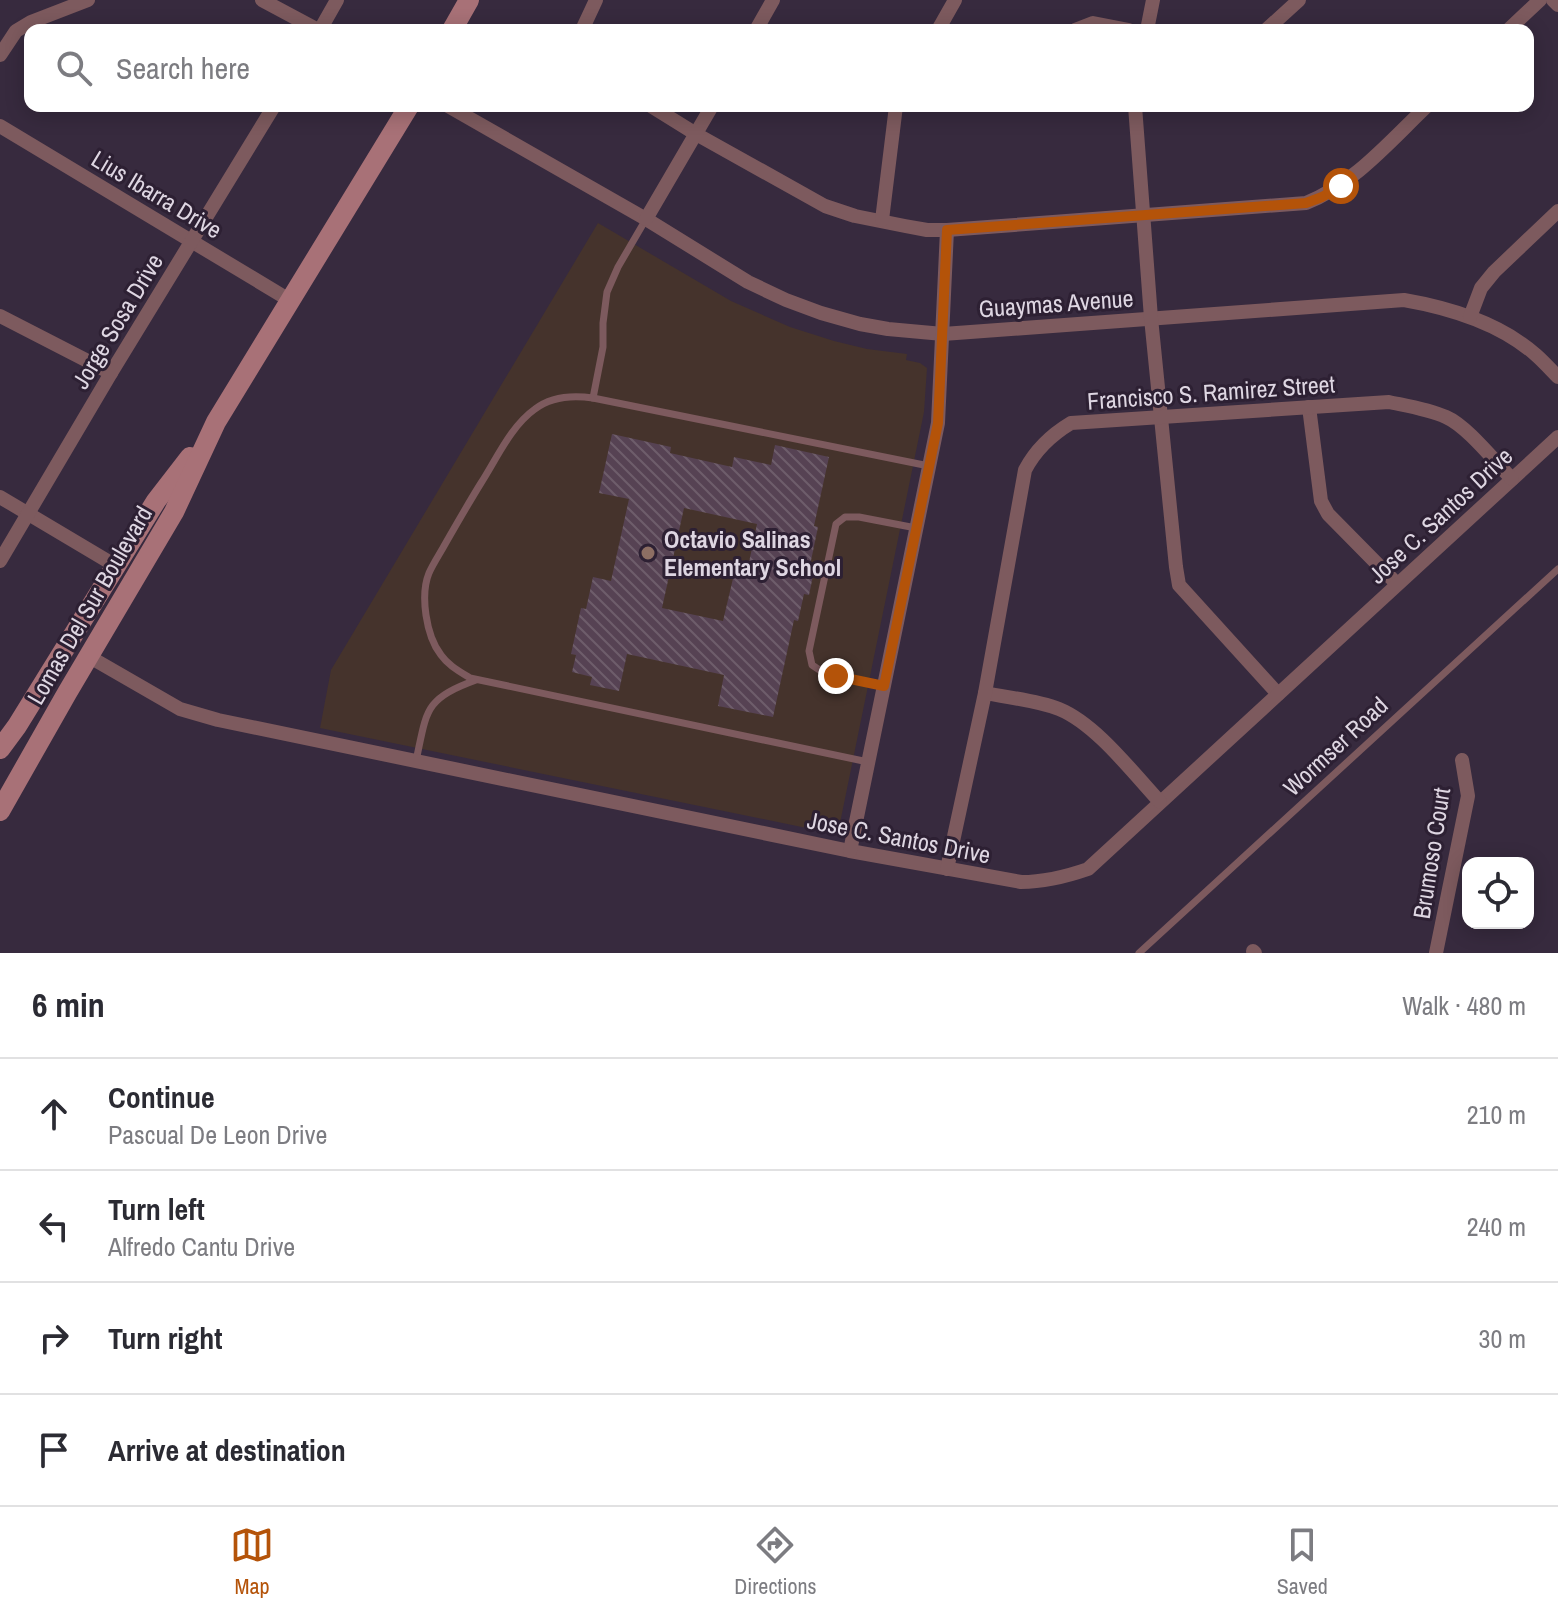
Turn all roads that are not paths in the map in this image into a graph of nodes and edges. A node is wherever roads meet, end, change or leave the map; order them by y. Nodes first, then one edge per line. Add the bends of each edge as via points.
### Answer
1 (88, 0) edge
2 (262, 0) edge
3 (337, 0) edge
4 (469, 0) edge
5 (596, 0) edge
6 (773, 0) edge
7 (955, 0) edge
8 (1153, 0) edge
9 (1299, 0) edge
10 (1540, 0) edge
11 (1553, 0) edge
12 (1558, 5) edge
13 (28, 24) edge
14 (308, 24) edge
15 (323, 24) edge
16 (455, 24) edge
17 (585, 24) edge
18 (759, 24) edge
19 (941, 24) edge
20 (1148, 24) edge
21 (1273, 24) edge
22 (1514, 24) edge
23 (24, 26) edge
24 (0, 55) edge
25 (270, 112) edge
26 (405, 112) edge
27 (459, 112) edge
28 (661, 112) edge
29 (709, 112) edge
30 (895, 112) edge
31 (1135, 112) edge
32 (1421, 112) edge
33 (0, 126) edge
34 (696, 134) junction
35 (1558, 211) edge
36 (1143, 217) junction
37 (646, 219) junction
38 (882, 220) junction
39 (947, 230) junction
40 (193, 240) junction
41 (291, 301) junction
42 (0, 316) edge
43 (1470, 317) junction
44 (1151, 318) junction
45 (943, 334) junction
46 (111, 373) junction
47 (1558, 377) edge
48 (593, 398) junction
49 (1309, 407) junction
50 (1160, 416) junction
51 (216, 422) junction
52 (1558, 437) edge
53 (929, 466) junction
54 (1512, 479) junction
55 (0, 497) edge
56 (156, 501) junction
57 (29, 513) junction
58 (916, 528) junction
59 (0, 561) edge
60 (116, 566) junction
61 (1558, 569) edge
62 (1397, 584) junction
63 (88, 656) junction
64 (477, 679) junction
65 (884, 686) junction
66 (985, 693) junction
67 (1278, 694) junction
68 (0, 749) edge
69 (1462, 760) dead end
70 (416, 761) junction
71 (868, 762) junction
72 (1160, 802) junction
73 (0, 811) edge
74 (850, 851) junction
75 (947, 869) junction
76 (1139, 953) edge
77 (1436, 953) edge

1 - 13 street
2 - 14 street
3 - 15 street
4 - 16 main road
5 - 17 street
6 - 18 street
7 - 19 street
8 - 20 street
9 - 21 street
10 - 22 street
11 - 12 street
23 - 24 street
25 - 40 street, Jorge Sosa Drive
26 - 41 main road, Lomas Del Sur Boulevard
27 - 37 street, Guaymas Avenue
28 - 34 street
29 - 34 street
30 - 38 street
31 - 36 street
32 - 36 street via 1341,186 1314,200
33 - 40 street, Lius Ibarra Drive
34 - 37 street
34 - 38 street via 825,206
35 - 43 street via 1494,272
36 - 39 street
36 - 44 street
37 - 45 street, Guaymas Avenue via 786,300 860,324
37 - 48 lane via 607,292
38 - 39 street
39 - 45 street
40 - 41 street, Lius Ibarra Drive
40 - 46 street, Jorge Sosa Drive
41 - 51 main road, Lomas Del Sur Boulevard
42 - 46 street
43 - 44 street, Guaymas Avenue via 1404,300
43 - 47 street, Guaymas Avenue via 1535,353
44 - 45 street, Guaymas Avenue
44 - 50 street
45 - 53 street via 938,423
46 - 57 street, Jorge Sosa Drive
48 - 53 lane
48 - 64 lane via 556,399 520,421 429,572 425,605 432,640 453,667
49 - 50 street, Francisco S. Ramirez Street
49 - 54 street, Francisco S. Ramirez Street via 1389,402 1448,418
49 - 62 street via 1321,501
50 - 66 street, Francisco S. Ramirez Street via 1071,423 1031,457
50 - 67 street via 1179,585
51 - 56 main road, Lomas Del Sur Boulevard
51 - 63 main road, Lomas Del Sur Boulevard via 174,512
52 - 54 street, Jose C. Santos Drive
53 - 58 street
54 - 62 street, Jose C. Santos Drive
55 - 57 street
56 - 60 main road, Lomas Del Sur Boulevard
56 - 63 main road via 150,531 83,638
57 - 59 street, Jorge Sosa Drive
57 - 60 street
58 - 65 street
58 - 65 lane via 859,517 845,517 836,524 809,651 812,665 824,673
60 - 68 main road, Lomas Del Sur Boulevard
61 - 76 lane, Wormser Road
62 - 67 street, Jose C. Santos Drive
63 - 70 street, Jose C. Santos Drive via 180,709
63 - 73 main road, Lomas Del Sur Boulevard
64 - 70 lane via 444,693 431,706
64 - 71 lane
65 - 71 street
66 - 72 street via 1056,708 1079,721
66 - 75 street, Francisco S. Ramirez Street
67 - 72 street, Jose C. Santos Drive
69 - 77 street, Brumoso Court via 1468,796
70 - 74 street, Jose C. Santos Drive
71 - 74 street
72 - 75 street, Jose C. Santos Drive via 1088,869 1061,878 1021,882
74 - 75 street, Jose C. Santos Drive

